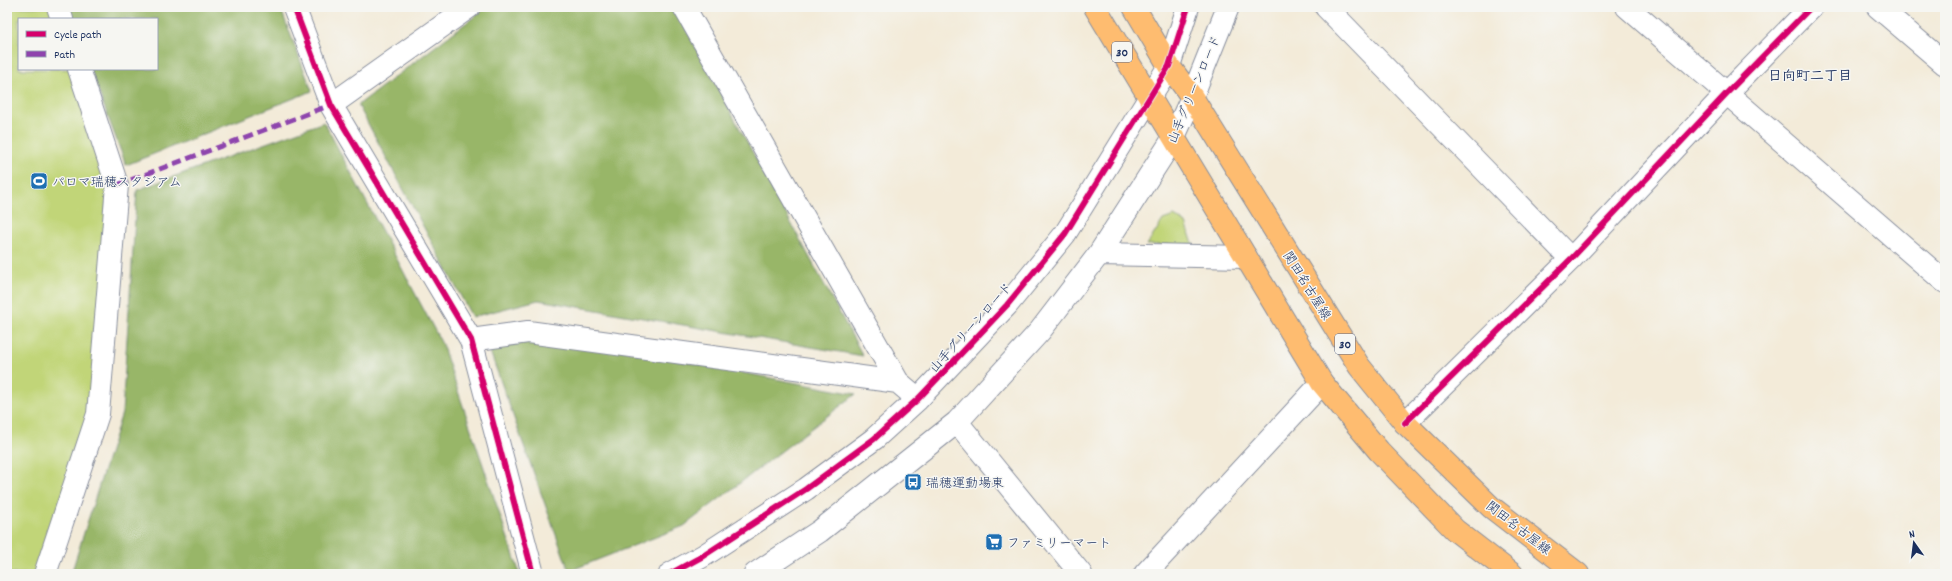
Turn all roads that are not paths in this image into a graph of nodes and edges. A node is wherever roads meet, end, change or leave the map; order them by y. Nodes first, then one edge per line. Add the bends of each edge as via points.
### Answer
1 (58, 7) edge
2 (294, 7) edge
3 (469, 7) edge
4 (684, 7) edge
5 (1095, 7) edge
6 (1134, 7) edge
7 (1188, 7) edge
8 (1228, 7) edge
9 (1326, 7) edge
10 (1627, 7) edge
11 (1812, 7) edge
12 (1878, 7) edge
13 (62, 18) edge
14 (1945, 64) edge
15 (1169, 66) junction
16 (78, 70) edge
17 (1726, 94) junction
18 (1149, 97) junction
19 (1192, 97) junction
20 (331, 105) junction
21 (1173, 139) junction
22 (1099, 254) junction
23 (1246, 257) junction
24 (1571, 259) junction
25 (1945, 282) edge
26 (471, 340) junction
27 (898, 382) junction
28 (1322, 383) junction
29 (918, 399) junction
30 (957, 422) junction
31 (1405, 423) junction
32 (45, 574) edge
33 (533, 574) edge
34 (670, 574) edge
35 (755, 574) edge
36 (1081, 574) edge
37 (1145, 574) edge
38 (1512, 574) edge
39 (1578, 574) edge

1 - 13 street
2 - 20 street
3 - 20 street
4 - 27 street
5 - 18 main road, 30
6 - 15 main road, 関田名古屋線 / 30
7 - 15 street, 山手グリーンロード
8 - 19 street, 山手グリーンロード
9 - 24 street
10 - 17 street
11 - 17 street
12 - 14 street
15 - 18 street, 山手グリーンロード
15 - 19 main road, 関田名古屋線 / 30
16 - 32 street via 117,185 98,414
17 - 24 street
17 - 25 street
18 - 21 main road, 30
18 - 29 street, 山手グリーンロード via 1065,234 1007,305
19 - 21 street, 山手グリーンロード
19 - 31 main road, 関田名古屋線 / 30 via 1359,366
20 - 26 street
21 - 22 street, 山手グリーンロード
21 - 23 main road, 30
22 - 23 street
22 - 30 street, 山手グリーンロード via 1040,331
23 - 28 main road, 30
24 - 31 street
26 - 27 street via 528,332
26 - 33 street
27 - 29 street
28 - 37 street
28 - 38 main road, 30 via 1379,451 1455,530
29 - 34 street, 山手グリーンロード via 874,440 806,489 703,556
30 - 35 street, 山手グリーンロード via 820,531
30 - 36 street
31 - 39 main road, 関田名古屋線 / 30 via 1492,507

